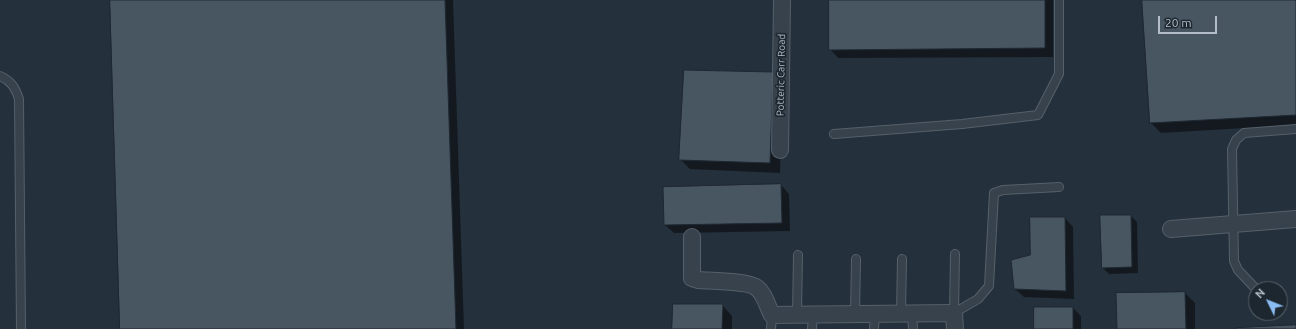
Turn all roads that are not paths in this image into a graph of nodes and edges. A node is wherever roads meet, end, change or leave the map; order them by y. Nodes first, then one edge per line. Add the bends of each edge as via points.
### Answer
1 (782, 0) edge
2 (1060, 0) edge
3 (0, 76) edge
4 (1296, 129) edge
5 (834, 134) dead end
6 (780, 150) dead end
7 (1059, 187) dead end
8 (1296, 219) edge
9 (1234, 224) junction
10 (1171, 229) dead end
11 (692, 237) dead end
12 (955, 254) dead end
13 (798, 255) dead end
14 (856, 259) dead end
15 (902, 259) dead end
16 (1249, 281) edge
17 (954, 313) junction
18 (854, 314) junction
19 (909, 319) edge
20 (807, 320) edge
21 (772, 322) edge
22 (874, 322) edge
23 (21, 329) edge
24 (955, 329) edge

1 - 6 street, Potteric Carr Road
2 - 5 lane via 1059,74 1038,115
3 - 23 lane via 15,88 19,99
4 - 9 lane via 1244,133 1236,140 1232,149
7 - 17 lane via 1003,190 994,193 989,286 978,299
8 - 9 street
9 - 10 street
9 - 16 lane via 1234,261 1238,270
11 - 21 street via 692,278 756,287 764,296
12 - 17 lane
13 - 20 lane
14 - 18 lane
15 - 19 lane
17 - 19 street
17 - 24 street
18 - 20 street
18 - 22 street
19 - 22 street
20 - 21 street

